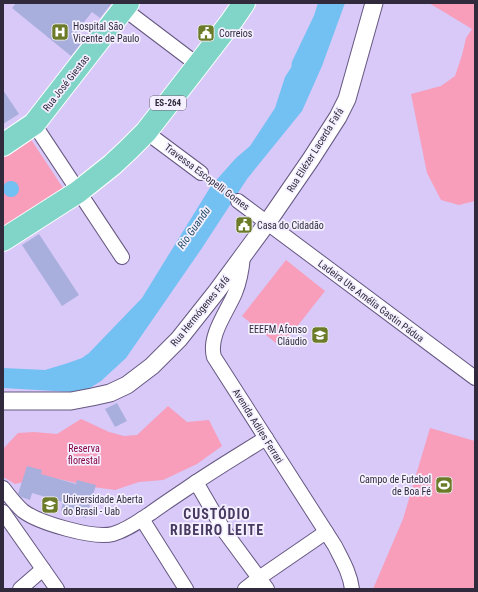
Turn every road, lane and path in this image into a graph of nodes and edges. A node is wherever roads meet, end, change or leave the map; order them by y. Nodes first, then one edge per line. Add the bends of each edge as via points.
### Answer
1 (244, 3) edge
2 (374, 3) edge
3 (126, 6) edge
4 (198, 65) junction
5 (34, 124) junction
6 (146, 132) junction
7 (3, 145) edge
8 (201, 173) joint
9 (78, 192) junction
10 (238, 200) joint
11 (267, 224) junction
12 (3, 240) edge
13 (243, 256) junction
14 (122, 257) dead end
15 (475, 378) edge
16 (3, 401) edge
17 (266, 438) junction
18 (196, 482) junction
19 (3, 488) edge
20 (3, 512) edge
21 (142, 519) junction
22 (326, 532) junction
23 (43, 569) junction
24 (263, 583) edge
25 (20, 589) edge
26 (57, 589) edge
27 (186, 589) edge
28 (245, 589) edge
29 (352, 589) edge

1 - 4 main road, ES-264
2 - 11 street, Rua Eliézer Lacerda Fafá via 347,98 338,117
3 - 4 street
3 - 5 main road, Rua José Giestas
4 - 6 main road, ES-264
5 - 7 main road, Rua José Giestas
5 - 9 street
6 - 8 street, Travessa Escopelli Gomes
6 - 9 main road, ES-264 via 112,165
8 - 10 path, Travessa Escopelli Gomes
9 - 12 main road, ES-264
9 - 14 street
10 - 11 street, Travessa Escopelli Gomes
11 - 13 street, Rua Hermógenes Fafá
11 - 15 street, Ladeira Ute Amélia Gastin Pádua
13 - 16 street, Rua Hermógenes Fafá via 179,339 152,366 127,384 110,393 71,400
13 - 17 street, Avenida Adiles Ferrari via 236,291 214,338 213,352
17 - 18 street
17 - 22 street, Avenida Adiles Ferrari
18 - 21 street
18 - 24 street via 225,532
19 - 21 street via 24,512 79,532 112,534
20 - 23 street
21 - 27 street
22 - 24 street
22 - 29 street, Avenida Adiles Ferrari via 344,562
23 - 25 street
23 - 26 street
24 - 28 street

